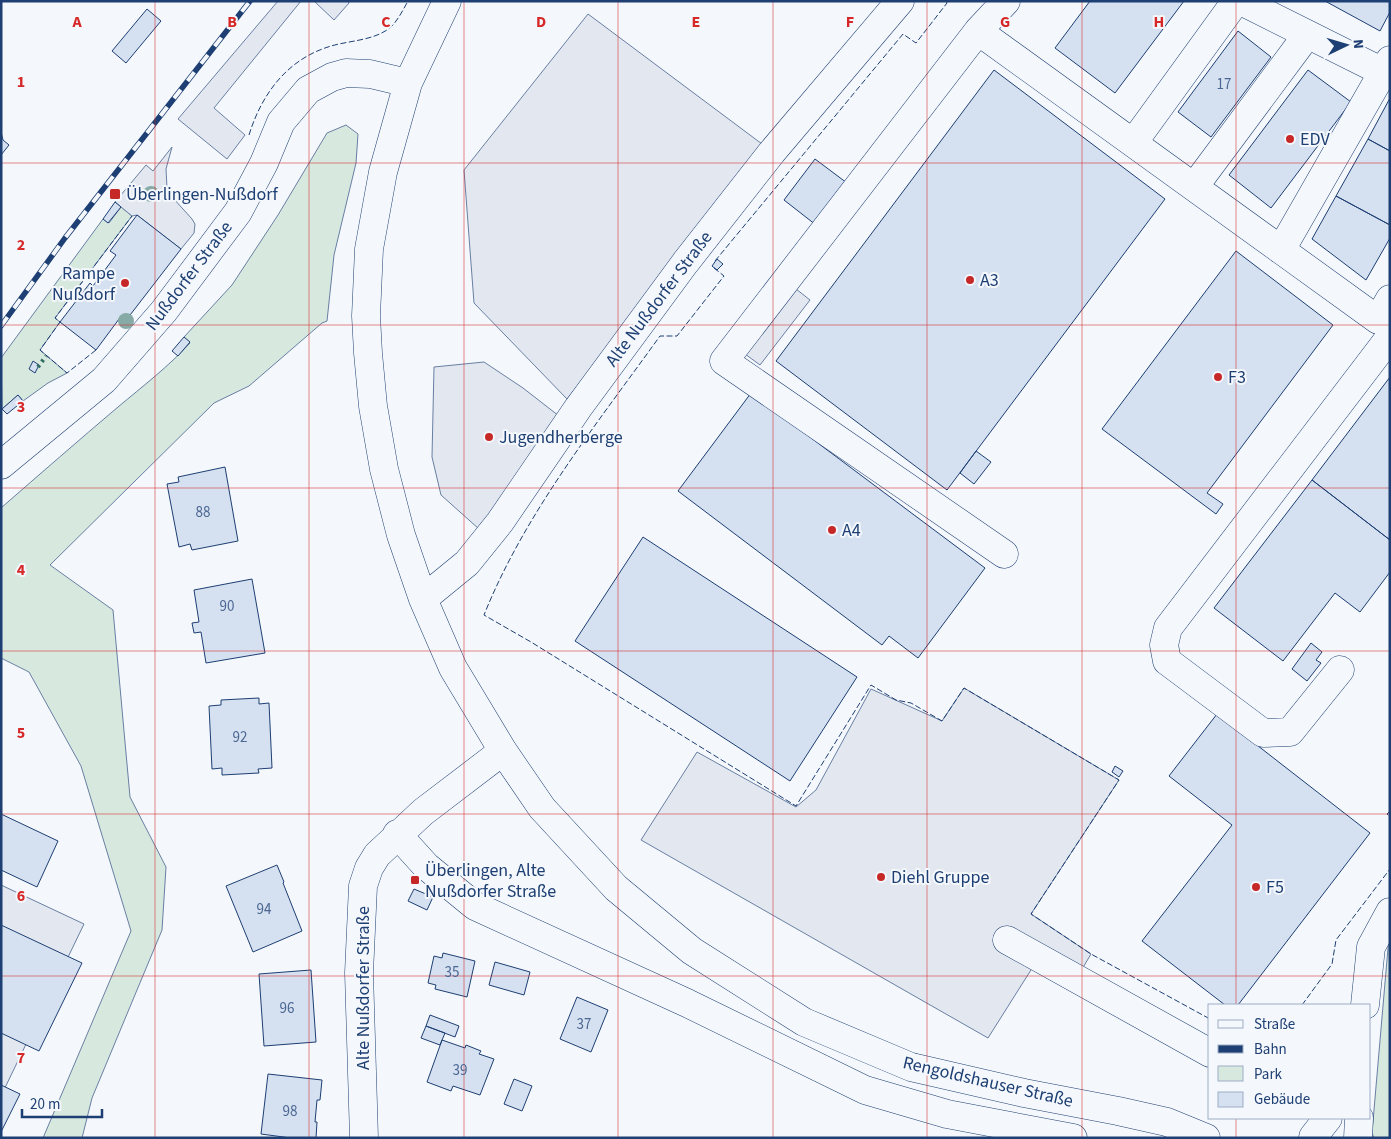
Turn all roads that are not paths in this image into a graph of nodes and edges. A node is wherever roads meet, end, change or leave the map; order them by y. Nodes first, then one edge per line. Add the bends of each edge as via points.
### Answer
1 (447, 1) edge
2 (900, 1) edge
3 (1006, 1) edge
4 (1236, 1) edge
5 (1241, 1) edge
6 (978, 32) junction
7 (1307, 35) junction
8 (1386, 66) edge
9 (408, 84) junction
10 (1133, 143) junction
11 (1194, 187) junction
12 (1281, 250) junction
13 (1387, 322) edge
14 (1, 465) edge
15 (1004, 554) dead end
16 (423, 599) junction
17 (1340, 670) dead end
18 (504, 751) junction
19 (397, 834) junction
20 (1390, 912) edge
21 (1007, 940) dead end
22 (1364, 1004) edge
23 (1208, 1053) edge
24 (1327, 1119) edge
25 (1359, 1119) edge
26 (364, 1138) edge
27 (1073, 1138) edge
28 (1205, 1138) edge
29 (1312, 1138) edge
30 (1325, 1138) edge
31 (1358, 1138) edge

1 - 9 street
2 - 16 street, Alte Nußdorfer Straße via 772,152 685,263 578,408 500,522 467,563
3 - 6 street
4 - 10 street
5 - 7 street
6 - 10 street
6 - 15 street via 724,361
7 - 8 street
7 - 11 street
8 - 12 street
9 - 14 street, Nußdorfer Straße via 370,74 346,73 308,90 281,122 238,212 164,312 104,380
9 - 16 street, Rengoldshauser Straße via 383,172 369,249 366,316 373,406 384,468 401,535
10 - 11 street
11 - 12 street
12 - 13 street
13 - 17 street via 1168,628 1164,645 1167,661 1263,733 1290,732
16 - 18 street, Rengoldshauser Straße via 453,668
18 - 19 street, Alte Nußdorfer Straße
18 - 28 street, Rengoldshauser Straße via 542,808 616,888 692,951 804,1022 911,1066 1167,1122
19 - 26 street, Alte Nußdorfer Straße via 377,854 363,886 359,973
19 - 27 street via 426,866 475,906 687,1003 865,1090 947,1114
20 - 22 street via 1371,948
21 - 23 street
24 - 29 street
25 - 31 street
29 - 30 street

